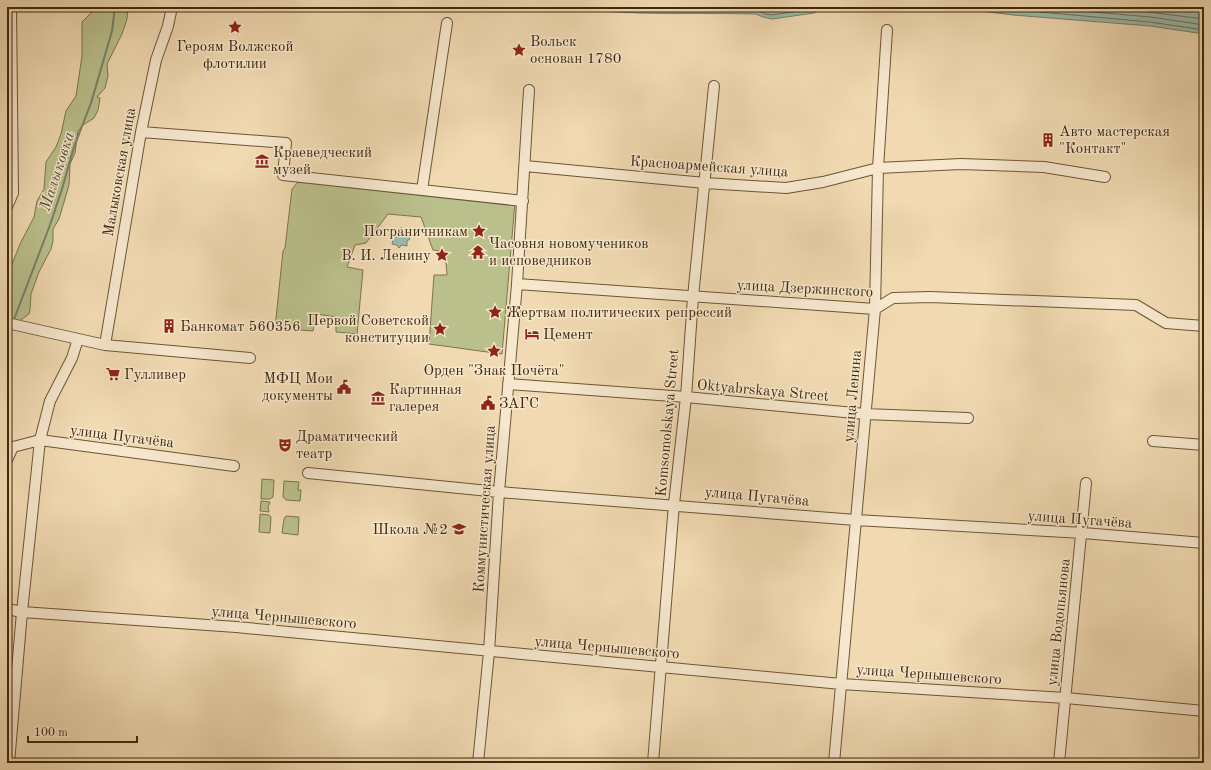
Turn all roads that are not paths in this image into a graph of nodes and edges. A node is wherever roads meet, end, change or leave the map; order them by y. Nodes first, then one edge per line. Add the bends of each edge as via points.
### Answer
1 (11, 7) edge
2 (172, 7) edge
3 (447, 23) dead end
4 (887, 30) dead end
5 (714, 86) dead end
6 (529, 90) dead end
7 (141, 132) junction
8 (525, 166) junction
9 (878, 168) junction
10 (1105, 177) dead end
11 (705, 183) junction
12 (422, 190) junction
13 (523, 200) junction
14 (7, 207) edge
15 (517, 284) junction
16 (693, 297) junction
17 (875, 309) junction
18 (7, 323) edge
19 (1204, 326) edge
20 (78, 339) junction
21 (105, 345) junction
22 (250, 358) dead end
23 (508, 384) junction
24 (686, 397) junction
25 (865, 414) junction
26 (968, 418) dead end
27 (40, 440) junction
28 (1153, 441) dead end
29 (1204, 445) edge
30 (10, 447) edge
31 (7, 460) edge
32 (234, 466) dead end
33 (308, 474) dead end
34 (1086, 483) dead end
35 (499, 492) junction
36 (674, 504) junction
37 (856, 520) junction
38 (1083, 533) junction
39 (1204, 543) edge
40 (7, 609) edge
41 (22, 612) junction
42 (489, 652) junction
43 (661, 666) junction
44 (841, 684) junction
45 (1066, 698) junction
46 (1204, 711) edge
47 (9, 763) edge
48 (478, 763) edge
49 (653, 763) edge
50 (834, 763) edge
51 (1059, 763) edge

1 - 14 street via 13,193
2 - 7 street, Малыковская улица via 156,60
3 - 12 street
4 - 9 street, улица Ленина
5 - 11 street, Komsomolskaya Street
6 - 8 street, Коммунистическая улица
7 - 12 street via 286,143 283,176
7 - 21 street, Малыковская улица
8 - 11 street, Красноармейская улица
8 - 13 street, Коммунистическая улица
9 - 10 street, Красноармейская улица via 961,164 1044,167
9 - 11 street, Красноармейская улица via 824,182 786,188
9 - 17 street, улица Ленина
11 - 16 street, Komsomolskaya Street
12 - 13 street
13 - 15 street, Коммунистическая улица
15 - 16 street, улица Дзержинского
15 - 23 street, Коммунистическая улица
16 - 17 street, улица Дзержинского
16 - 24 street, Komsomolskaya Street
17 - 19 street, улица Дзержинского via 893,298 930,297 1136,305 1166,323
17 - 25 street, улица Ленина
18 - 20 street
20 - 21 street
20 - 27 street via 72,358 50,401
21 - 22 street
23 - 24 street, Oktyabrskaya Street
23 - 35 street, Коммунистическая улица
24 - 25 street, Oktyabrskaya Street
24 - 36 street, Komsomolskaya Street
25 - 26 street, Oktyabrskaya Street
25 - 37 street, улица Ленина
27 - 30 street, улица Пугачёва
27 - 32 street, улица Пугачёва
27 - 41 street
28 - 29 street
30 - 31 street
33 - 35 street, улица Пугачёва
34 - 38 street, улица Водопьянова
35 - 36 street, улица Пугачёва
35 - 42 street, Коммунистическая улица
36 - 37 street, улица Пугачёва
36 - 43 street, Komsomolskaya Street
37 - 38 street, улица Пугачёва
37 - 44 street, улица Ленина
38 - 39 street, улица Пугачёва
38 - 45 street, улица Водопьянова
40 - 41 street, улица Чернышевского
41 - 42 street, улица Чернышевского via 236,627
41 - 47 street
42 - 43 street, улица Чернышевского
42 - 48 street, Коммунистическая улица
43 - 44 street, улица Чернышевского
43 - 49 street, Komsomolskaya Street
44 - 45 street, улица Чернышевского
44 - 50 street, улица Ленина
45 - 46 street, улица Чернышевского
45 - 51 street, улица Водопьянова

